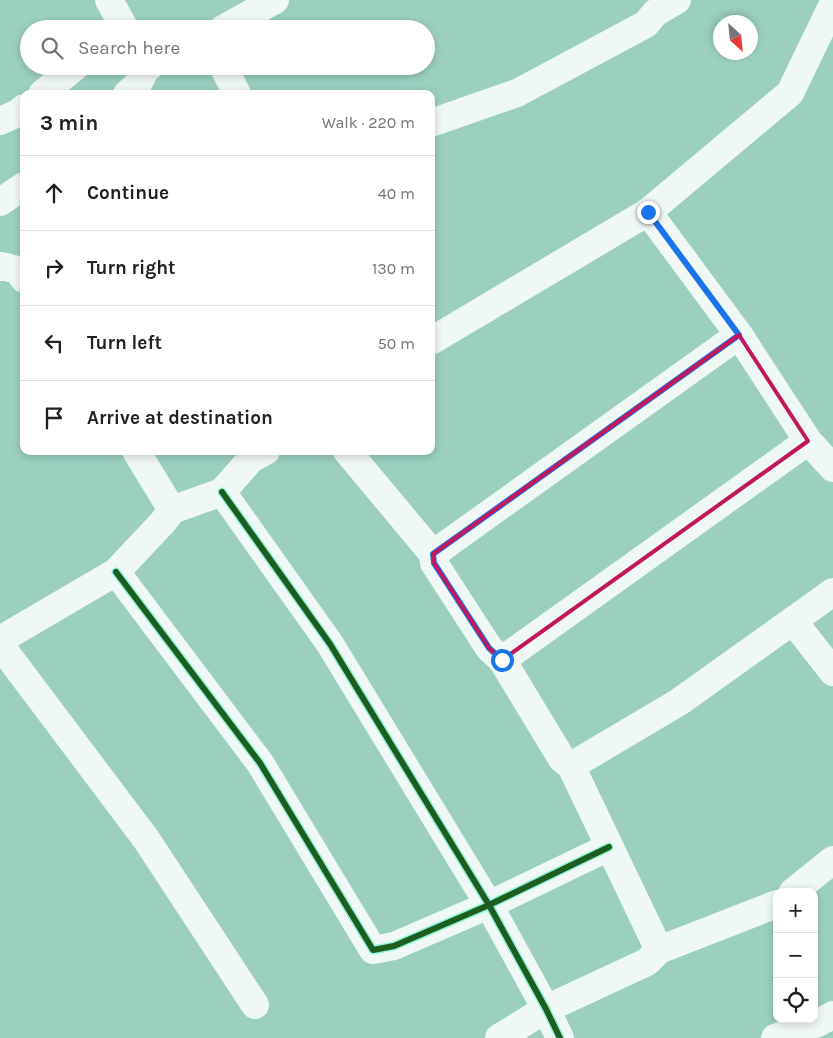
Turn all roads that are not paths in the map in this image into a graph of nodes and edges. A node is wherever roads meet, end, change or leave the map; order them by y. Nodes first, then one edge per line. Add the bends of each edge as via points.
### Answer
1 (110, 0) edge
2 (275, 0) edge
3 (660, 4) edge
4 (833, 4) edge
5 (120, 20) edge
6 (239, 20) edge
7 (65, 75) edge
8 (143, 75) edge
9 (228, 75) edge
10 (47, 90) edge
11 (131, 90) edge
12 (235, 90) edge
13 (20, 111) edge
14 (0, 121) edge
15 (435, 122) edge
16 (20, 189) edge
17 (0, 202) edge
18 (648, 212) junction
19 (0, 267) edge
20 (20, 274) edge
21 (739, 335) junction
22 (435, 339) edge
23 (808, 441) junction
24 (138, 455) edge
25 (253, 455) edge
26 (350, 455) edge
27 (833, 468) edge
28 (222, 492) junction
29 (172, 510) junction
30 (433, 554) junction
31 (116, 572) junction
32 (833, 592) edge
33 (793, 621) junction
34 (0, 640) edge
35 (0, 645) edge
36 (502, 660) junction
37 (833, 672) edge
38 (571, 766) junction
39 (609, 847) junction
40 (833, 860) edge
41 (798, 888) edge
42 (490, 906) junction
43 (773, 906) edge
44 (659, 950) junction
45 (255, 1005) dead end
46 (546, 1009) junction
47 (823, 1022) edge
48 (499, 1038) edge
49 (560, 1038) edge
50 (775, 1038) edge

1 - 5 street
2 - 6 street
3 - 15 street via 646,24 516,93
4 - 18 street via 790,94
7 - 10 street
8 - 11 street
9 - 12 street
13 - 14 street
16 - 17 street
18 - 21 street
18 - 22 street
19 - 20 street via 17,270
21 - 23 street
21 - 30 street
23 - 27 street
23 - 36 street
24 - 29 street
25 - 28 street
26 - 30 street
28 - 29 street
28 - 42 street via 330,644
29 - 31 street
30 - 36 street via 434,563 489,648
31 - 34 street
31 - 42 street via 260,763 374,950 394,946
32 - 33 street
33 - 37 street
33 - 38 street via 679,702
35 - 45 street via 146,839
36 - 38 street via 562,759
38 - 39 street
39 - 42 street
39 - 44 street
40 - 41 street
42 - 46 street
43 - 44 street
44 - 46 street via 647,962
46 - 48 street
46 - 49 street
47 - 50 street

